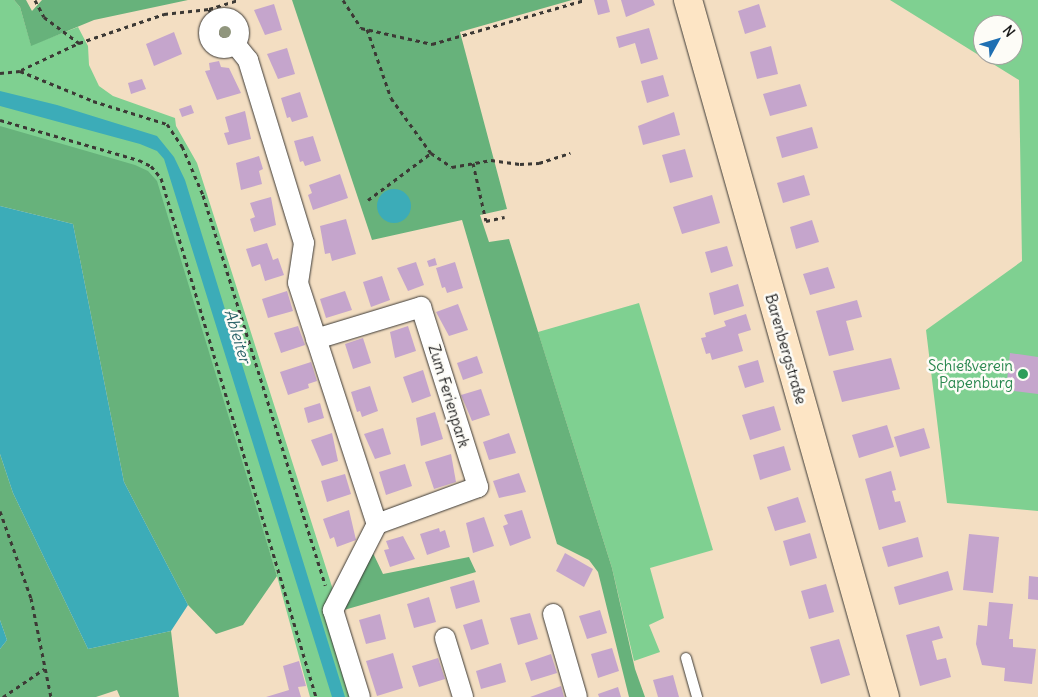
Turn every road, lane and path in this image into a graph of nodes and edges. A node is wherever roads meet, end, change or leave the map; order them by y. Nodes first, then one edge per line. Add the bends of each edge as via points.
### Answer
1 (35, 0) edge
2 (239, 0) edge
3 (343, 0) edge
4 (584, 0) edge
5 (688, 0) edge
6 (211, 16) junction
7 (367, 29) junction
8 (79, 42) junction
9 (20, 71) junction
10 (0, 73) edge
11 (0, 120) edge
12 (430, 152) junction
13 (570, 152) dead end
14 (473, 163) junction
15 (368, 200) dead end
16 (505, 217) dead end
17 (316, 340) junction
18 (0, 511) edge
19 (377, 524) junction
20 (333, 610) junction
21 (553, 614) dead end
22 (445, 638) dead end
23 (686, 658) dead end
24 (44, 668) junction
25 (3, 697) edge
26 (51, 697) edge
27 (316, 697) edge
28 (360, 697) edge
29 (464, 697) edge
30 (577, 697) edge
31 (697, 697) edge
32 (885, 697) edge

1 - 8 path via 44,17
2 - 6 path
3 - 7 path via 361,28
4 - 7 path via 432,44
5 - 32 street, Barenbergstraße
6 - 8 path via 164,14
6 - 17 street via 235,23 238,37 234,44 248,60 304,243 298,283
7 - 12 path via 391,98
8 - 9 path
9 - 10 path
9 - 20 path via 93,100 167,124 182,146 203,195
11 - 27 path via 139,160 151,166 160,178
12 - 14 path via 452,167
12 - 15 path
13 - 14 path via 539,163 491,160
14 - 16 path via 486,221
17 - 19 street
17 - 19 street, Zum Ferienpark via 421,307 478,487
18 - 24 path via 31,598
19 - 20 street
20 - 28 street
21 - 30 street
22 - 29 street
23 - 31 lane
24 - 25 path
24 - 26 path

